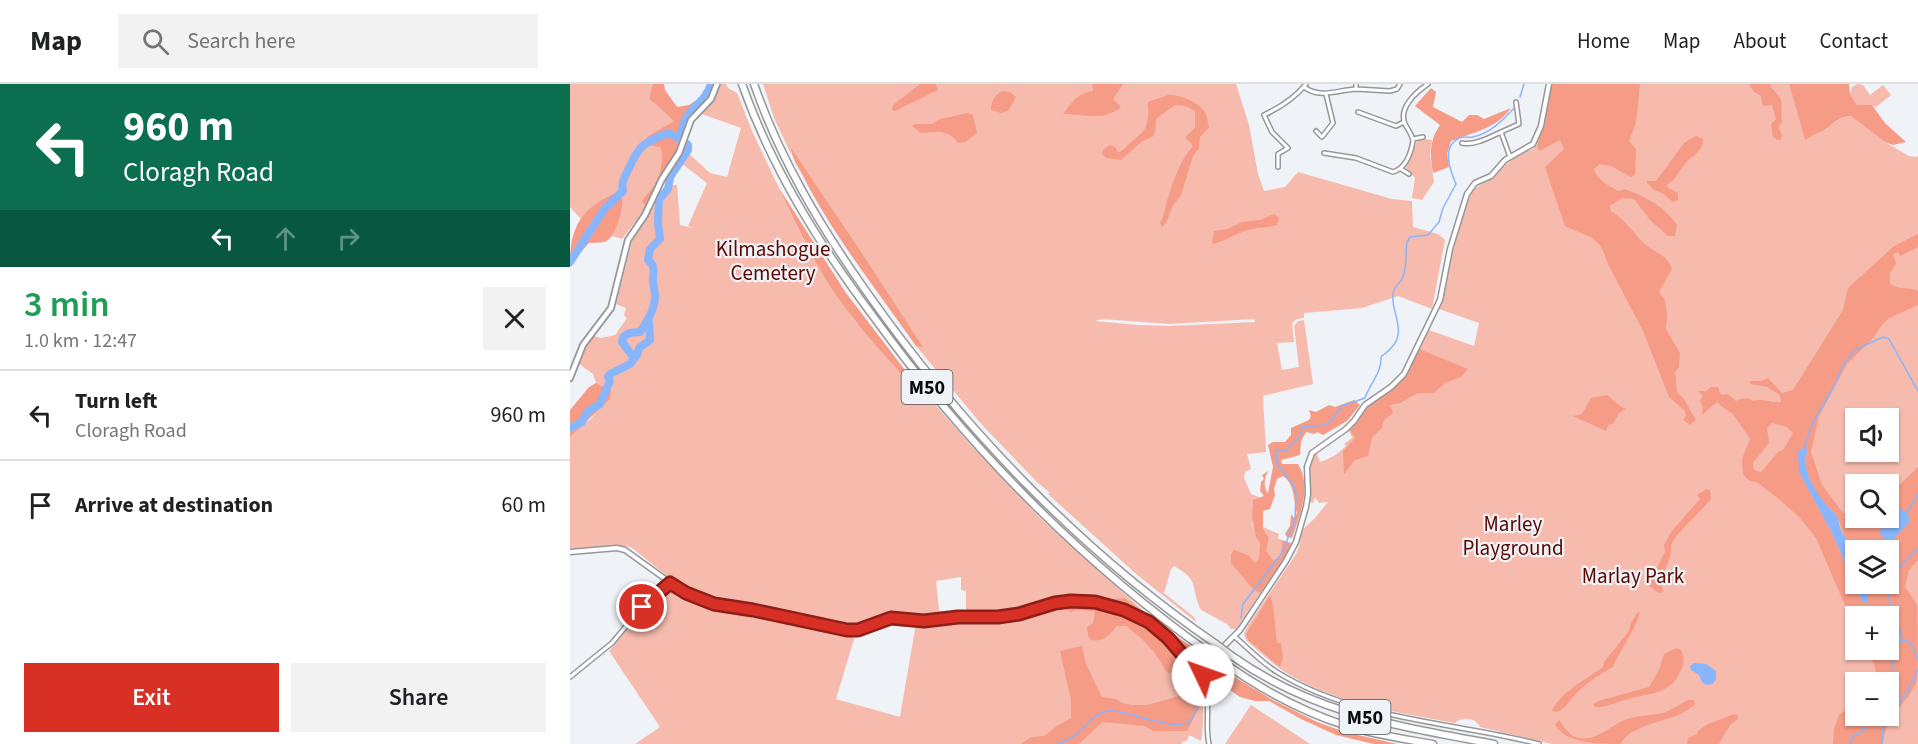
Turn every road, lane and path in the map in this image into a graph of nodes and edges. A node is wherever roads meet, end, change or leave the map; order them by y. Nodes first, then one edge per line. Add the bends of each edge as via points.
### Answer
1 (717, 84) edge
2 (742, 84) edge
3 (754, 84) edge
4 (1356, 84) edge
5 (1400, 84) edge
6 (1428, 84) edge
7 (1549, 84) edge
8 (1305, 86) edge
9 (1356, 89) junction
10 (1326, 94) junction
11 (1517, 102) dead end
12 (1358, 112) dead end
13 (1404, 122) junction
14 (1316, 131) dead end
15 (1501, 132) junction
16 (1423, 137) dead end
17 (1413, 139) junction
18 (1462, 142) dead end
19 (1324, 153) dead end
20 (1510, 157) junction
21 (1278, 167) dead end
22 (1401, 169) junction
23 (1409, 174) dead end
24 (570, 378) edge
25 (570, 552) edge
26 (670, 583) junction
27 (1235, 637) junction
28 (1194, 668) junction
29 (1202, 668) junction
30 (570, 677) edge
31 (1201, 678) junction
32 (1209, 744) edge
33 (1433, 744) edge
34 (1494, 744) edge
35 (1539, 744) edge

1 - 24 main road via 711,99 691,120 685,142 628,240 611,308 583,345
2 - 33 highway, M50, bridge via 764,141 807,220 850,285 929,390 994,463 1070,538 1152,609 1255,685 1337,722
3 - 34 highway, M50, bridge via 792,174 822,226 887,321 1003,459 1143,590 1232,656 1282,686 1330,708
4 - 9 street
5 - 9 street via 1390,91
6 - 13 street via 1410,100
7 - 20 street via 1535,141
8 - 10 street via 1312,93
8 - 21 street via 1264,115 1272,132 1288,148 1278,154
9 - 10 street
10 - 14 street via 1333,123 1322,137
11 - 15 street via 1519,124
12 - 13 street via 1396,126
13 - 17 street
15 - 18 street via 1468,144
15 - 20 street
16 - 17 street
17 - 22 street
19 - 22 street via 1356,158 1393,172
20 - 27 street via 1467,194 1440,300 1404,374 1365,405 1346,429 1312,453 1306,467 1308,501 1296,542
22 - 23 street
25 - 26 street via 625,550
26 - 28 street via 714,604 847,630 891,618 924,621 998,617 1055,603 1095,602 1149,622
26 - 30 street via 642,607 612,643
27 - 29 street
27 - 35 street via 1276,672 1335,698 1390,714
28 - 29 street
28 - 31 street via 1193,676
29 - 31 street
31 - 32 street via 1208,700

